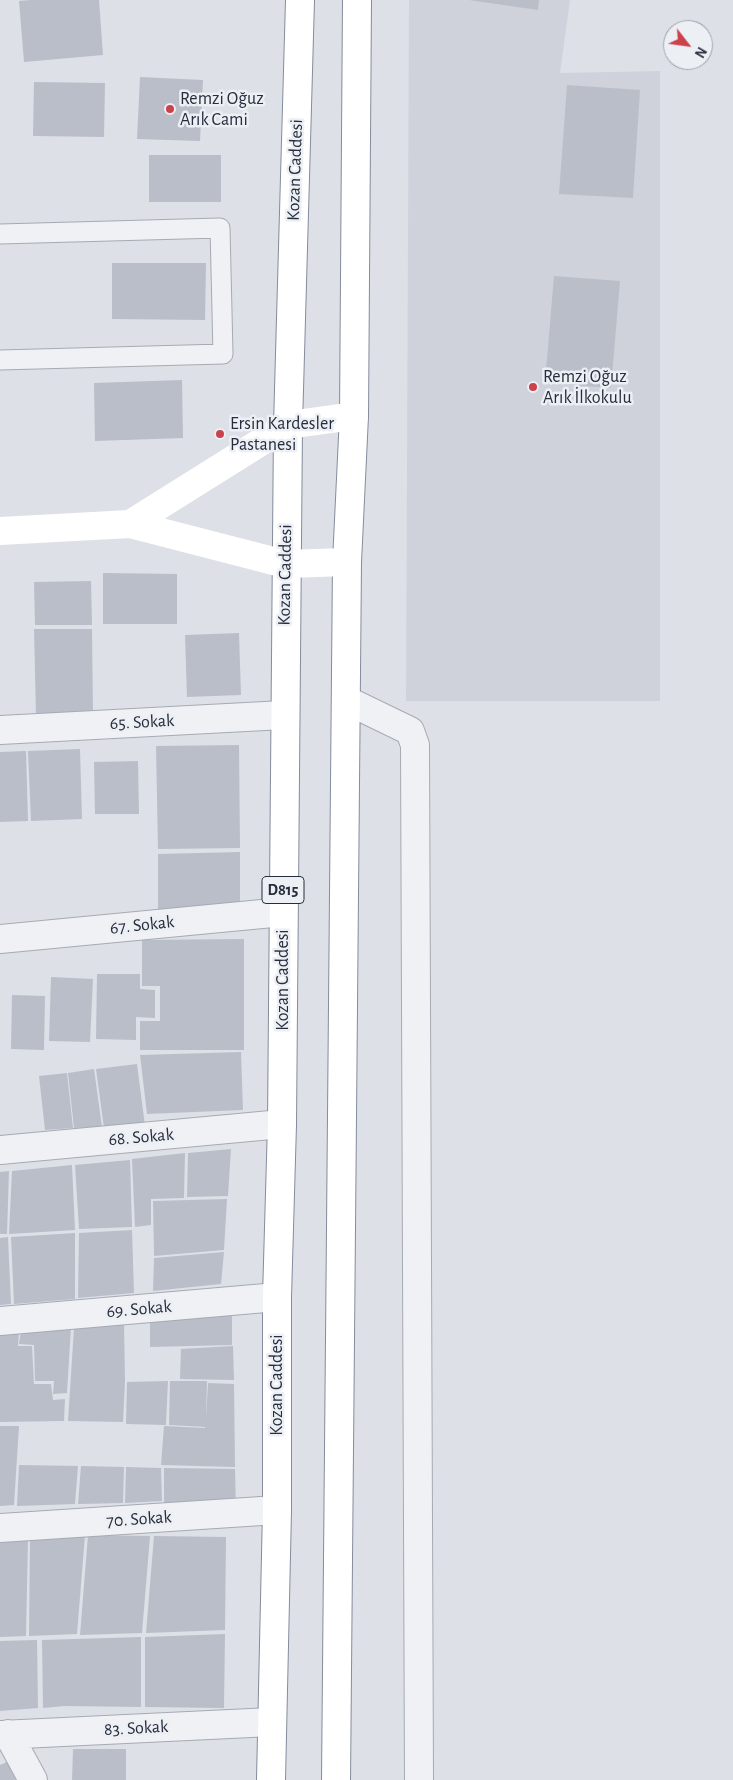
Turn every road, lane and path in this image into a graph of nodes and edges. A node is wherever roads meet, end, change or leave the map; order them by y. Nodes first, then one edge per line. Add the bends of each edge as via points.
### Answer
1 (300, 0) edge
2 (357, 0) edge
3 (0, 234) edge
4 (0, 360) edge
5 (354, 416) junction
6 (288, 426) junction
7 (130, 524) junction
8 (0, 530) edge
9 (347, 562) junction
10 (285, 564) junction
11 (346, 700) junction
12 (284, 715) junction
13 (0, 730) edge
14 (283, 912) junction
15 (0, 939) edge
16 (282, 1124) junction
17 (0, 1150) edge
18 (277, 1297) junction
19 (0, 1321) edge
20 (277, 1510) junction
21 (0, 1528) edge
22 (272, 1722) junction
23 (4, 1734) edge
24 (33, 1780) edge
25 (271, 1780) edge
26 (336, 1780) edge
27 (419, 1780) edge

1 - 6 main road, Kozan Caddesi / D815
2 - 5 main road
3 - 4 lane via 220,228 223,354
5 - 6 main road
5 - 9 main road
6 - 7 main road
6 - 10 main road, Kozan Caddesi / D815
7 - 8 main road
7 - 10 main road
9 - 10 main road
9 - 11 main road
10 - 12 main road, Kozan Caddesi / D815
11 - 26 main road
11 - 27 street via 410,731 415,745
12 - 13 street, 65. Sokak
12 - 14 main road, Kozan Caddesi / D815
14 - 15 street, 67. Sokak
14 - 16 main road, Kozan Caddesi / D815
16 - 17 street, 68. Sokak
16 - 18 main road, Kozan Caddesi / D815
18 - 19 street, 69. Sokak
18 - 20 main road, Kozan Caddesi / D815
20 - 21 street, 70. Sokak
20 - 22 main road, Kozan Caddesi / D815
22 - 23 street, 83. Sokak
22 - 25 main road, Kozan Caddesi / D815
23 - 24 street

